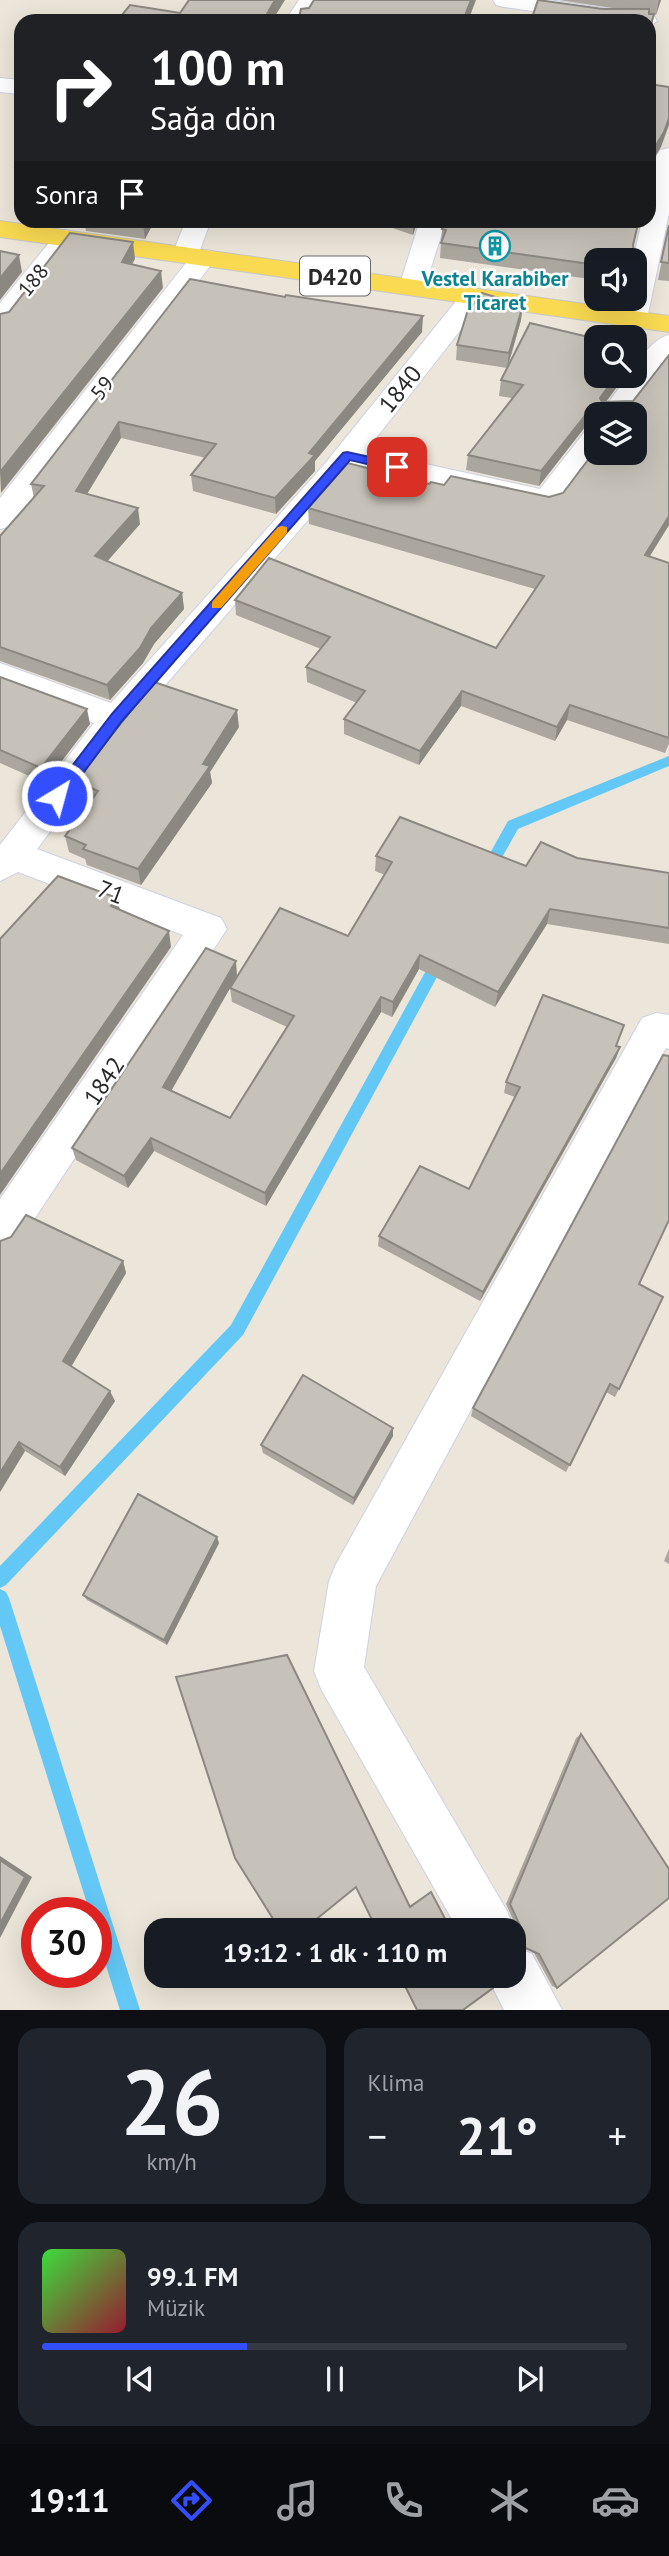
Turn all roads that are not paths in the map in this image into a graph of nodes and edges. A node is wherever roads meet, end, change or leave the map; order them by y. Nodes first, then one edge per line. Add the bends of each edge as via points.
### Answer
1 (505, 0) edge
2 (600, 14) edge
3 (669, 155) edge
4 (656, 214) edge
5 (198, 228) edge
6 (430, 228) edge
7 (653, 228) edge
8 (0, 229) edge
9 (66, 238) junction
10 (195, 256) junction
11 (412, 287) junction
12 (474, 296) junction
13 (633, 319) junction
14 (0, 321) edge
15 (669, 324) edge
16 (669, 343) edge
17 (623, 402) edge
18 (584, 453) edge
19 (347, 456) junction
20 (0, 519) edge
21 (0, 676) edge
22 (117, 718) junction
23 (7, 861) edge
24 (208, 929) joint
25 (669, 1032) edge
26 (0, 1234) edge
27 (481, 1918) edge
28 (522, 1988) edge
29 (534, 2010) edge

1 - 2 street
3 - 4 street
5 - 10 street, 59
6 - 11 street
7 - 13 street
8 - 9 main road, D420
9 - 10 main road, D420
9 - 14 street, 188
10 - 11 main road, D420
10 - 20 street, 59
11 - 12 main road, D420
12 - 13 main road, D420
12 - 19 street, 1840
13 - 15 main road, D420
16 - 17 street
18 - 19 street via 547,500
19 - 22 street, 1840
21 - 22 street
22 - 23 street, 1840
23 - 24 street, 71
24 - 26 street, 1842
25 - 27 street via 656,1030 353,1581 339,1671
28 - 29 street

